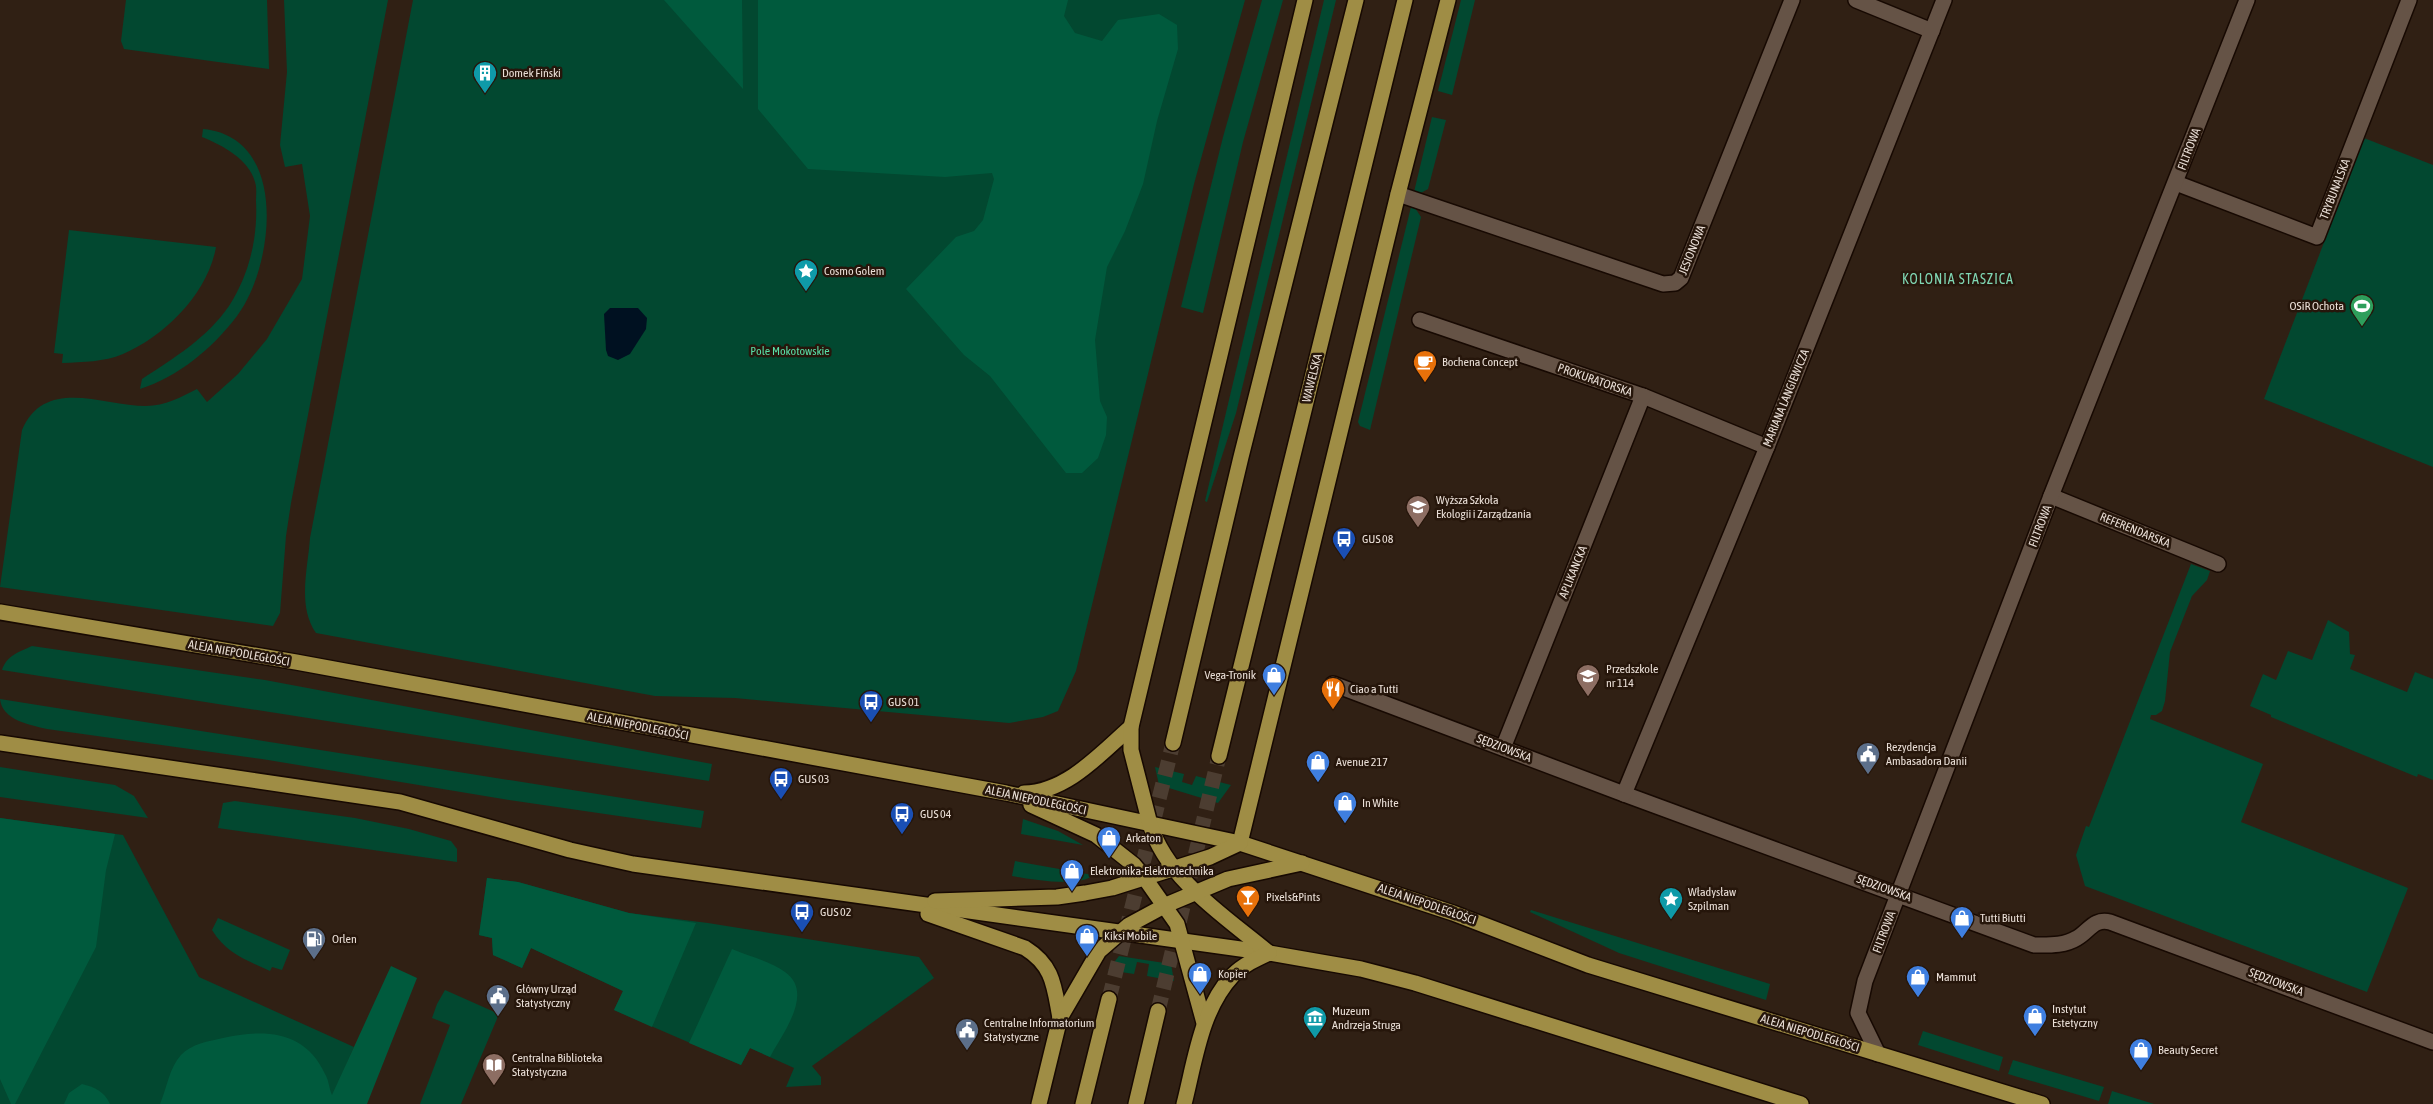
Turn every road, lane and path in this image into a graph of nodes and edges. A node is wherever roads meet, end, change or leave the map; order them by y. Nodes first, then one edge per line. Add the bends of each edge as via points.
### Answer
1 (1306, 0) edge
2 (1356, 0) edge
3 (1405, 0) edge
4 (1448, 0) edge
5 (1792, 0) edge
6 (1856, 0) edge
7 (1944, 0) edge
8 (2247, 0) edge
9 (2409, 0) edge
10 (1932, 30) junction
11 (2176, 183) junction
12 (1398, 194) junction
13 (1420, 320) dead end
14 (1643, 396) junction
15 (1767, 447) junction
16 (2051, 496) junction
17 (2218, 564) dead end
18 (0, 612) edge
19 (1333, 684) dead end
20 (1131, 727) junction
21 (0, 743) edge
22 (1173, 743) tunnel mouth
23 (1503, 748) junction
24 (1219, 756) tunnel mouth
25 (1006, 793) junction
26 (1624, 794) junction
27 (1150, 824) junction
28 (1240, 843) junction
29 (1305, 862) junction
30 (1173, 868) junction
31 (1144, 877) junction
32 (1198, 893) junction
33 (1898, 893) junction
34 (893, 902) junction
35 (1166, 905) junction
36 (1118, 933) junction
37 (1183, 942) junction
38 (1269, 954) junction
39 (1109, 999) tunnel mouth
40 (1158, 1011) tunnel mouth
41 (1060, 1018) junction
42 (1204, 1023) junction
43 (2433, 1042) edge
44 (1878, 1054) junction
45 (1039, 1104) edge
46 (1083, 1104) edge
47 (1136, 1104) edge
48 (1184, 1104) edge
49 (1799, 1104) edge
50 (2042, 1104) edge

1 - 20 main road
2 - 22 main road via 1240,457
3 - 24 main road, WAWELSKA
4 - 12 main road
5 - 12 street, JESIONOWA via 1681,278 1675,283 1663,284
6 - 10 street
7 - 10 street, MARIANA LANGIEWICZA
8 - 11 street, FILTROWA
9 - 11 street, TRYBUNALSKA via 2317,237
10 - 15 street, MARIANA LANGIEWICZA
11 - 16 street, FILTROWA
12 - 28 main road
13 - 14 street, PROKURATORSKA
14 - 15 street, PROKURATORSKA
14 - 23 street, APLIKANCKA
15 - 26 street, MARIANA LANGIEWICZA
16 - 17 street, REFERENDARSKA
16 - 33 street, FILTROWA
18 - 25 main road, ALEJA NIEPODLEGŁOŚCI via 296,662
19 - 23 street, SĘDZIOWSKA
20 - 25 main road via 1093,762 1059,784 1035,792
20 - 27 main road via 1131,750
21 - 34 main road via 400,802 609,859
23 - 26 street, SĘDZIOWSKA
25 - 27 main road, ALEJA NIEPODLEGŁOŚCI
25 - 31 main road via 1096,835
26 - 33 street, SĘDZIOWSKA
27 - 28 main road, ALEJA NIEPODLEGŁOŚCI
27 - 30 main road
28 - 29 main road, ALEJA NIEPODLEGŁOŚCI
28 - 30 main road via 1210,857
29 - 32 main road via 1228,879
29 - 44 main road, ALEJA NIEPODLEGŁOŚCI via 1453,912 1588,965
30 - 31 main road
30 - 32 main road
31 - 34 main road via 1112,888 1058,897
31 - 35 main road
32 - 35 main road
32 - 38 main road
33 - 43 street, SĘDZIOWSKA via 2034,944 2060,945 2103,920
33 - 44 street, FILTROWA via 1859,1004 1861,1023
34 - 36 main road
34 - 41 main road via 1037,955 1051,976
35 - 36 main road via 1128,924
35 - 37 main road
36 - 37 main road
36 - 41 main road via 1099,951
37 - 38 main road
37 - 42 main road
38 - 42 main road via 1247,964 1232,976
38 - 49 main road via 1404,980
39 - 46 main road
40 - 47 main road
41 - 45 main road
42 - 48 main road
44 - 50 main road, ALEJA NIEPODLEGŁOŚCI

